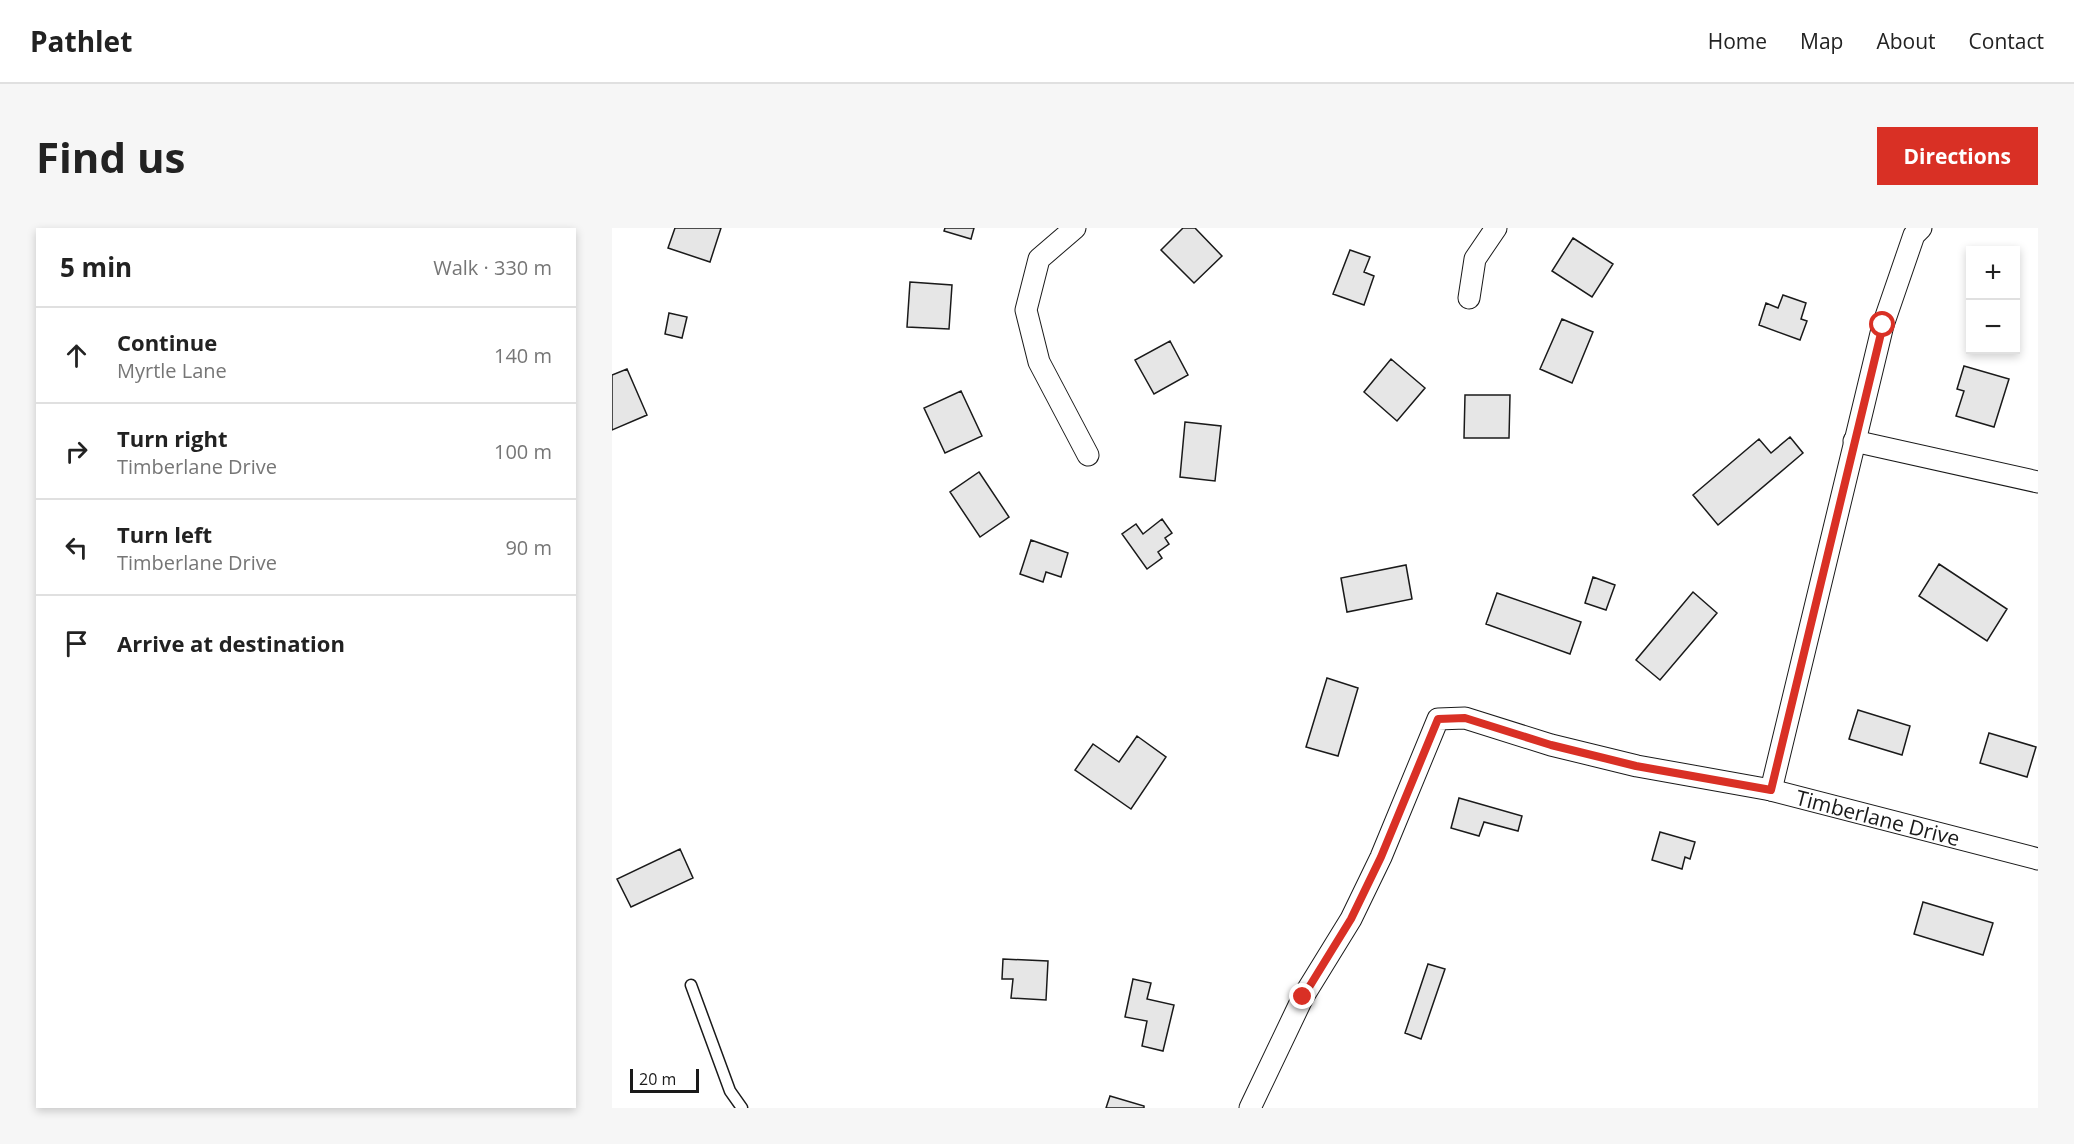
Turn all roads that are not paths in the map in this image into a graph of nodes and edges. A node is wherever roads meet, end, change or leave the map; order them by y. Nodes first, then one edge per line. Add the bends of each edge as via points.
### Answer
1 (1075, 228) edge
2 (1496, 228) edge
3 (1921, 228) edge
4 (1469, 298) dead end
5 (1854, 441) junction
6 (1088, 455) dead end
7 (2038, 482) edge
8 (1771, 790) junction
9 (2038, 859) edge
10 (691, 985) dead end
11 (742, 1108) edge
12 (1250, 1108) edge

1 - 6 street via 1039,259 1026,310 1039,362
2 - 4 street via 1475,259
3 - 5 street via 1914,236 1883,325
5 - 7 street
5 - 8 street
8 - 9 street, Timberlane Drive
8 - 12 street, Timberlane Drive via 1636,766 1465,718 1438,719 1381,857 1351,919 1303,997
10 - 11 lane via 730,1091

